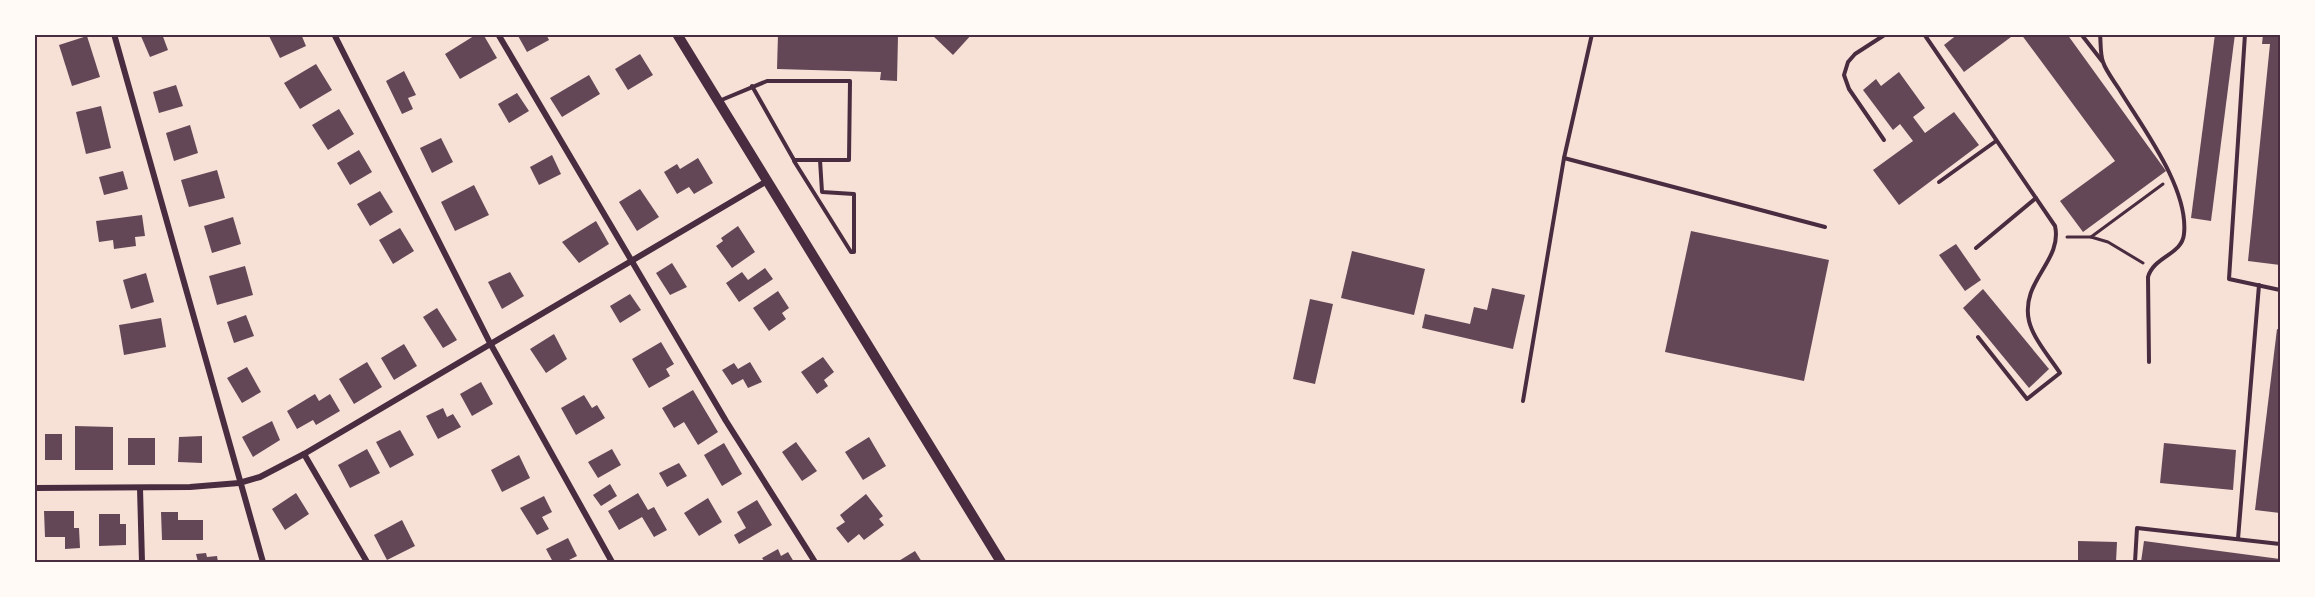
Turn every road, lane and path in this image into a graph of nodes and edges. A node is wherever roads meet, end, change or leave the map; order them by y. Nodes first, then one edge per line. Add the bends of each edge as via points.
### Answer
1 (114, 34) edge
2 (334, 34) edge
3 (498, 34) edge
4 (677, 34) edge
5 (1592, 34) edge
6 (1886, 34) edge
7 (1924, 34) edge
8 (2081, 34) edge
9 (2100, 34) edge
10 (2245, 34) edge
11 (2103, 62) junction
12 (752, 86) junction
13 (718, 101) junction
14 (1884, 140) dead end
15 (1996, 141) junction
16 (1564, 158) junction
17 (794, 160) junction
18 (820, 160) junction
19 (2172, 178) junction
20 (768, 181) junction
21 (1939, 182) dead end
22 (2036, 198) junction
23 (1825, 227) dead end
24 (2058, 237) junction
25 (2091, 237) junction
26 (1976, 248) dead end
27 (632, 260) junction
28 (2151, 268) junction
29 (2259, 285) junction
30 (2280, 290) edge
31 (1978, 337) dead end
32 (490, 343) junction
33 (2149, 362) dead end
34 (1523, 401) dead end
35 (304, 454) junction
36 (239, 483) junction
37 (140, 488) junction
38 (34, 489) edge
39 (2238, 539) junction
40 (2280, 544) edge
41 (142, 562) edge
42 (262, 562) edge
43 (367, 562) edge
44 (612, 562) edge
45 (815, 562) edge
46 (1001, 562) edge
47 (2135, 562) edge

1 - 36 street
2 - 32 street
3 - 27 street
4 - 13 street
5 - 16 lane
6 - 14 lane via 1855,54 1844,75 1849,89
7 - 15 lane
8 - 11 lane
9 - 11 lane
10 - 29 lane via 2229,279
11 - 19 lane
12 - 13 lane
12 - 17 lane
12 - 18 lane via 767,81 850,81 849,159
13 - 20 street
15 - 21 lane
15 - 22 lane
16 - 23 lane
16 - 34 lane
17 - 18 lane
17 - 18 lane via 854,252 854,194 822,192
19 - 25 path
19 - 28 lane via 2182,210 2184,236 2180,247
20 - 27 street
20 - 46 street
22 - 24 lane
22 - 26 lane
24 - 25 path
24 - 31 lane via 2055,249 2035,279 2028,306 2029,322 2060,373 2026,399
25 - 28 path via 2108,242
27 - 32 street
27 - 45 street via 726,421
28 - 33 lane
29 - 30 lane
29 - 39 lane
32 - 35 street
32 - 44 street
35 - 36 street via 260,477
35 - 43 street
36 - 37 street
36 - 42 street
37 - 38 street
37 - 41 street
39 - 40 lane
39 - 47 lane via 2137,528

